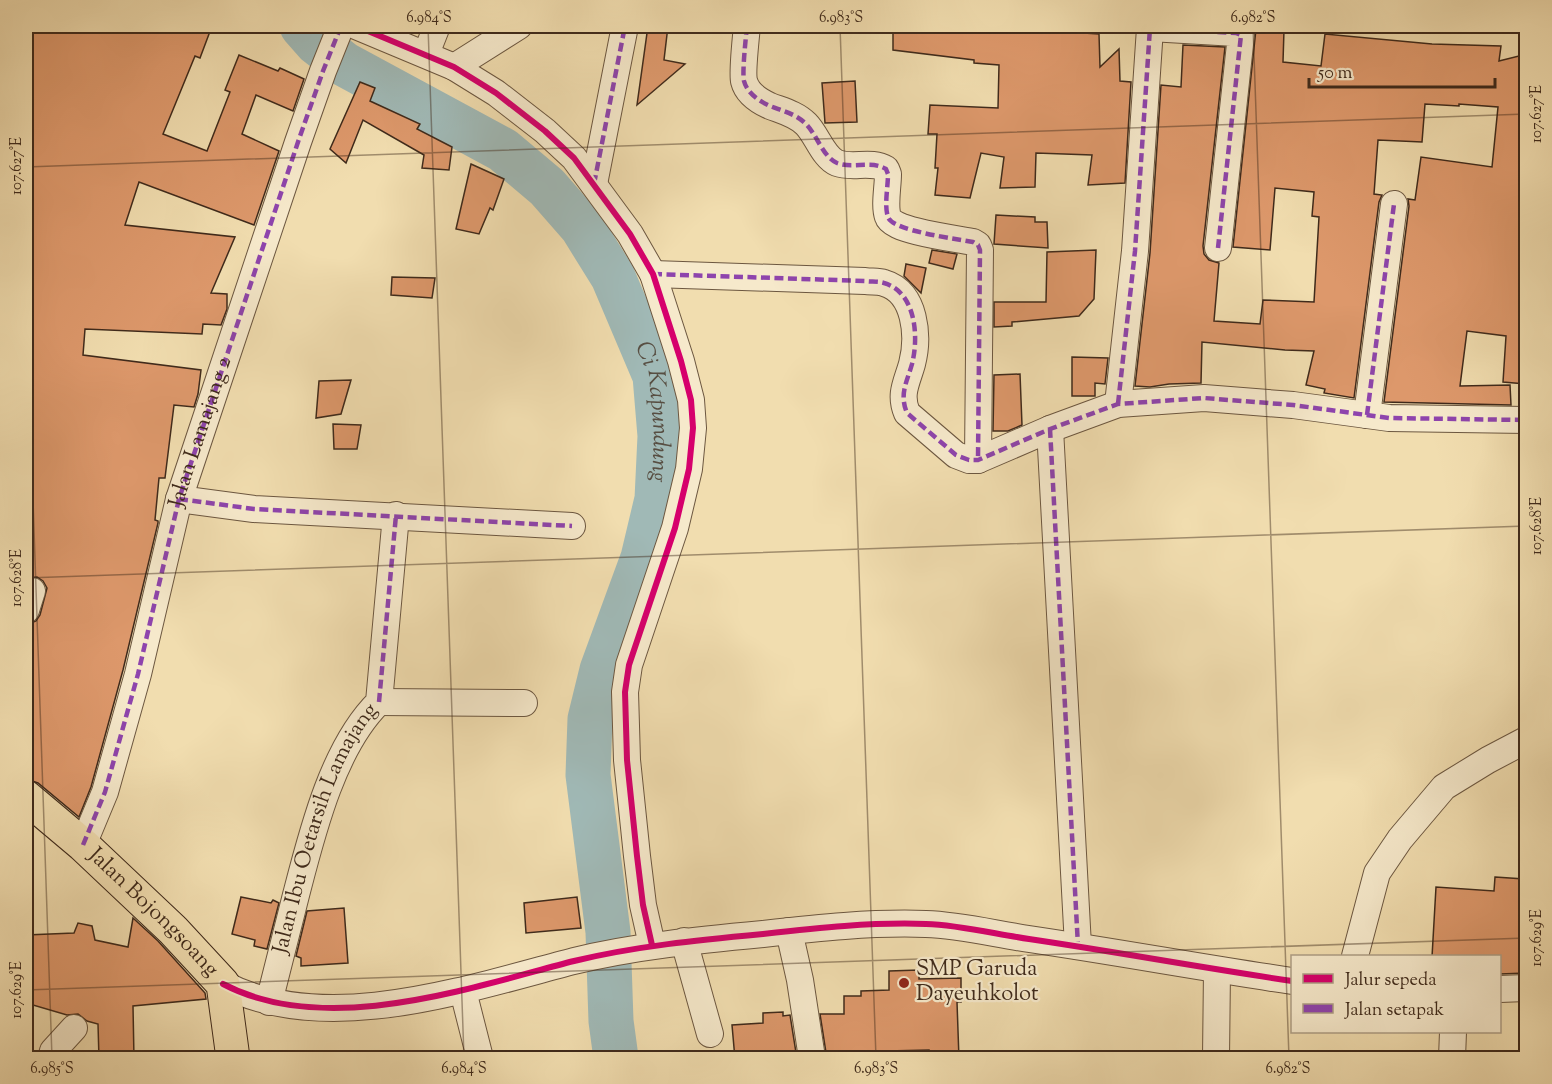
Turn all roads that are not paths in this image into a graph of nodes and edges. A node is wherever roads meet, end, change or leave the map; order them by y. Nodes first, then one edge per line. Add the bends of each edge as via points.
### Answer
1 (437, 26) edge
2 (519, 26) edge
3 (625, 26) edge
4 (747, 26) edge
5 (1149, 27) edge
6 (345, 28) edge
7 (426, 54) junction
8 (454, 67) junction
9 (594, 184) junction
10 (1394, 204) dead end
11 (1218, 248) dead end
12 (653, 274) junction
13 (1118, 404) junction
14 (1367, 416) junction
15 (1527, 420) edge
16 (1050, 429) junction
17 (978, 460) junction
18 (179, 499) junction
19 (396, 515) junction
20 (572, 526) dead end
21 (379, 702) junction
22 (524, 703) dead end
23 (1527, 740) edge
24 (26, 797) edge
25 (83, 844) junction
26 (789, 931) junction
27 (684, 941) junction
28 (1078, 946) junction
29 (642, 947) junction
30 (1356, 955) edge
31 (1217, 970) junction
32 (1291, 981) edge
33 (223, 984) junction
34 (1527, 988) edge
35 (1501, 989) edge
36 (463, 991) junction
37 (269, 1002) junction
38 (74, 1029) dead end
39 (1453, 1033) edge
40 (710, 1034) dead end
41 (51, 1059) edge
42 (233, 1059) edge
43 (480, 1059) edge
44 (812, 1059) edge
45 (1216, 1059) edge
46 (1452, 1059) edge

1 - 7 street
2 - 8 street
3 - 9 street
4 - 17 street via 744,81 753,95 803,121 833,161 879,164 886,169 887,213 891,223 978,245
5 - 11 street via 1241,35
5 - 13 street via 1135,250
6 - 7 street
6 - 18 street, Jalan Lamajang 2 via 323,70
7 - 8 street
8 - 9 street via 545,131
9 - 12 street
10 - 14 street
12 - 17 street via 865,281 895,289 905,298 913,317 912,363 903,390 907,413 956,455
12 - 29 street via 685,373 693,428 684,498 632,655 625,692 627,760 643,905
13 - 14 street via 1204,398
13 - 16 street
14 - 15 street
16 - 17 street
16 - 28 street
18 - 19 street via 254,509
18 - 25 street, Jalan Lamajang 2 via 138,674 105,792
19 - 20 street
19 - 21 street, Jalan Ibu Oetarsih Lamajang
21 - 22 street
21 - 37 street, Jalan Ibu Oetarsih Lamajang via 351,738 329,786 312,834
23 - 30 street via 1444,787 1400,839 1377,873
24 - 25 main road, Jalan Bojongsoang
25 - 33 main road, Jalan Bojongsoang
26 - 27 street
26 - 28 street via 927,924
26 - 44 street
27 - 29 street
27 - 40 street
28 - 31 street
29 - 36 street
31 - 32 street
31 - 45 street
33 - 37 street via 245,996
33 - 42 main road, Jalan Bojongsoang
34 - 35 street
36 - 37 street via 359,1007
36 - 43 street
38 - 41 street via 53,1051
39 - 46 street

